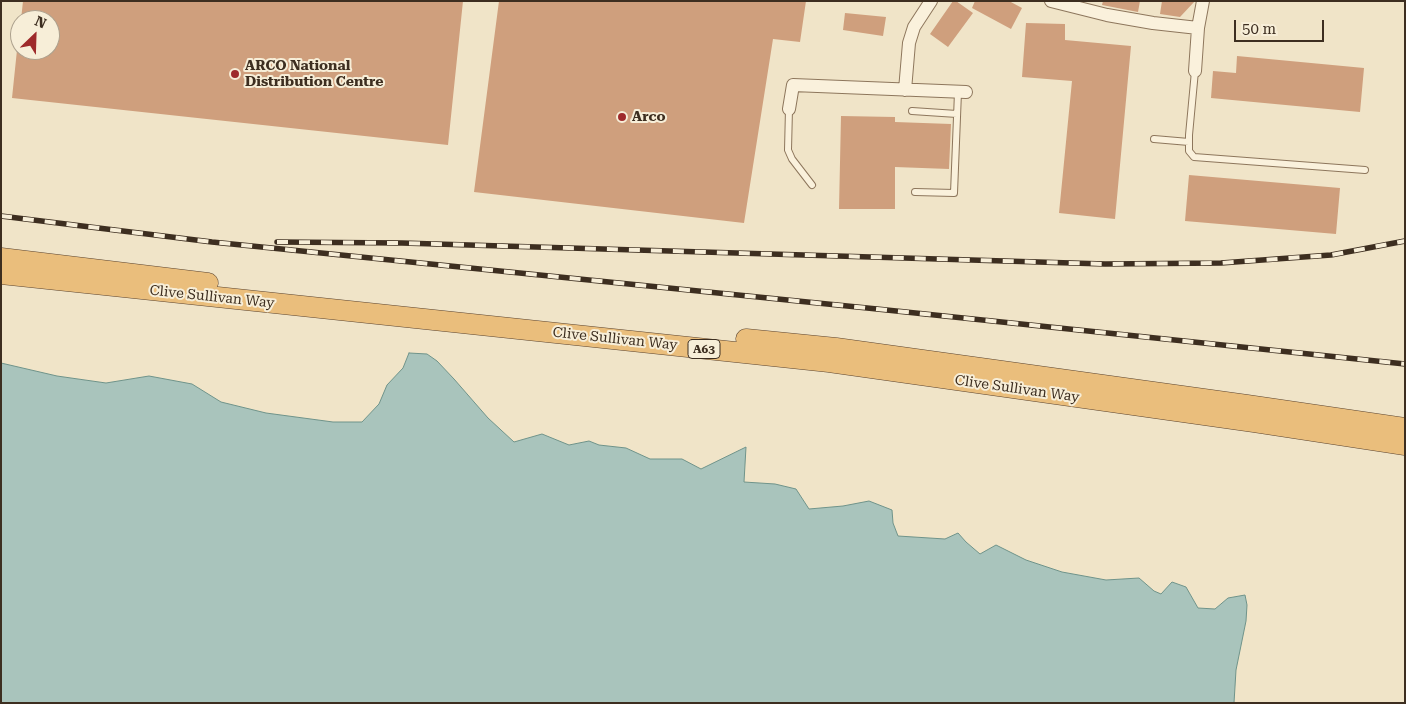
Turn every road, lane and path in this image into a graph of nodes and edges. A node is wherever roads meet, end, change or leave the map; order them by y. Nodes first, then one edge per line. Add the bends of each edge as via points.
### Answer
1 (932, 1) edge
2 (1051, 1) edge
3 (1203, 1) edge
4 (1198, 28) junction
5 (1195, 71) joint
6 (905, 90) junction
7 (962, 92) joint
8 (789, 109) joint
9 (912, 111) dead end
10 (957, 114) junction
11 (1154, 139) dead end
12 (1189, 142) junction
13 (1366, 170) dead end
14 (812, 185) dead end
15 (915, 192) dead end
16 (1, 258) edge
17 (1, 274) edge
18 (1405, 428) edge
19 (1405, 445) edge

1 - 6 street via 914,27 909,43
2 - 4 street via 1107,15
3 - 4 street
4 - 5 street
5 - 12 lane
6 - 7 street
6 - 8 street via 794,85
7 - 10 lane
8 - 14 lane via 788,150
9 - 10 lane
10 - 15 lane via 954,193
11 - 12 lane
12 - 13 lane via 1189,151 1194,157
16 - 18 highway, Clive Sullivan Way / A63 via 378,303 836,348
17 - 19 highway, Clive Sullivan Way / A63 via 829,362

